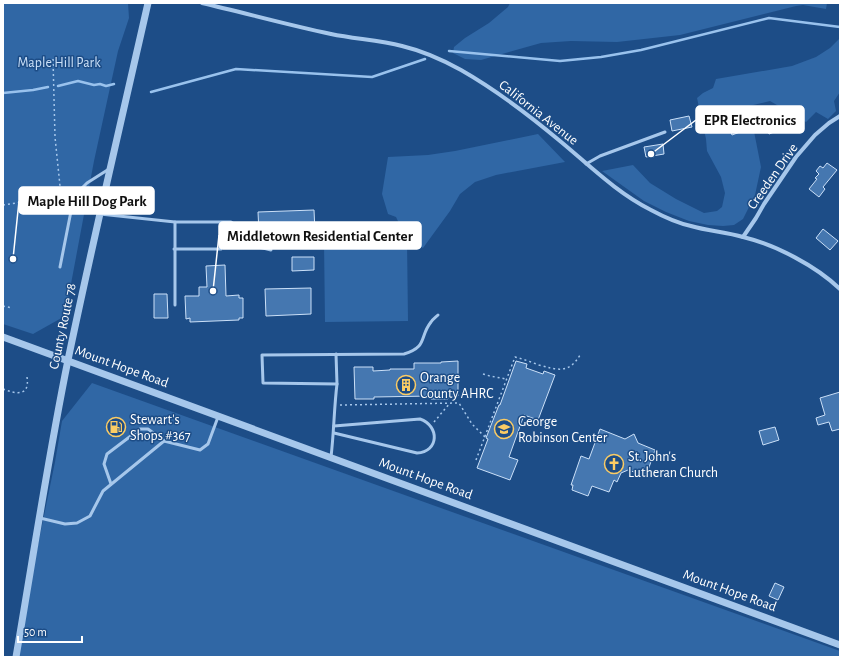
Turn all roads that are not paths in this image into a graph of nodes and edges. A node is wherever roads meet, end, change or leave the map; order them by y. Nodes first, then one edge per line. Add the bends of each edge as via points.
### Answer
1 (148, 3) edge
2 (202, 3) edge
3 (840, 116) edge
4 (665, 132) dead end
5 (586, 164) junction
6 (110, 168) junction
7 (100, 214) junction
8 (175, 222) junction
9 (744, 237) junction
10 (174, 249) junction
11 (221, 249) dead end
12 (271, 250) dead end
13 (60, 267) dead end
14 (840, 289) edge
15 (174, 305) dead end
16 (438, 315) dead end
17 (3, 337) edge
18 (336, 354) junction
19 (68, 361) junction
20 (337, 384) junction
21 (219, 415) junction
22 (334, 426) junction
23 (334, 433) junction
24 (164, 441) junction
25 (331, 457) junction
26 (111, 484) junction
27 (40, 518) junction
28 (840, 644) edge
29 (16, 657) edge

1 - 6 street, County Route 78
2 - 5 street, California Avenue via 331,34 401,46 432,56 462,70 514,104
3 - 9 street, Creeden Drive via 815,135 796,157
4 - 5 lane via 600,156
5 - 9 street, California Avenue via 636,202 665,217 692,227
6 - 7 street, County Route 78
6 - 13 lane via 87,183 74,196
7 - 8 lane
7 - 19 street, County Route 78
8 - 10 lane
8 - 12 lane via 231,222 254,246
9 - 14 street, California Avenue via 796,258
10 - 11 lane
10 - 15 lane
16 - 18 lane via 415,350 404,354
17 - 19 street, Mount Hope Road
18 - 20 lane
18 - 20 lane via 262,355 263,383
19 - 21 street, Mount Hope Road
19 - 27 street, County Route 78
20 - 22 lane
21 - 24 lane via 208,444 200,450
21 - 25 street, Mount Hope Road
22 - 23 lane
22 - 23 lane via 420,419 431,426 434,442 422,453
23 - 25 lane
24 - 26 lane
24 - 26 lane via 148,430 140,430 107,454 104,464
25 - 28 street, Mount Hope Road
26 - 27 lane via 103,490 90,516 77,524
27 - 29 street, County Route 78

